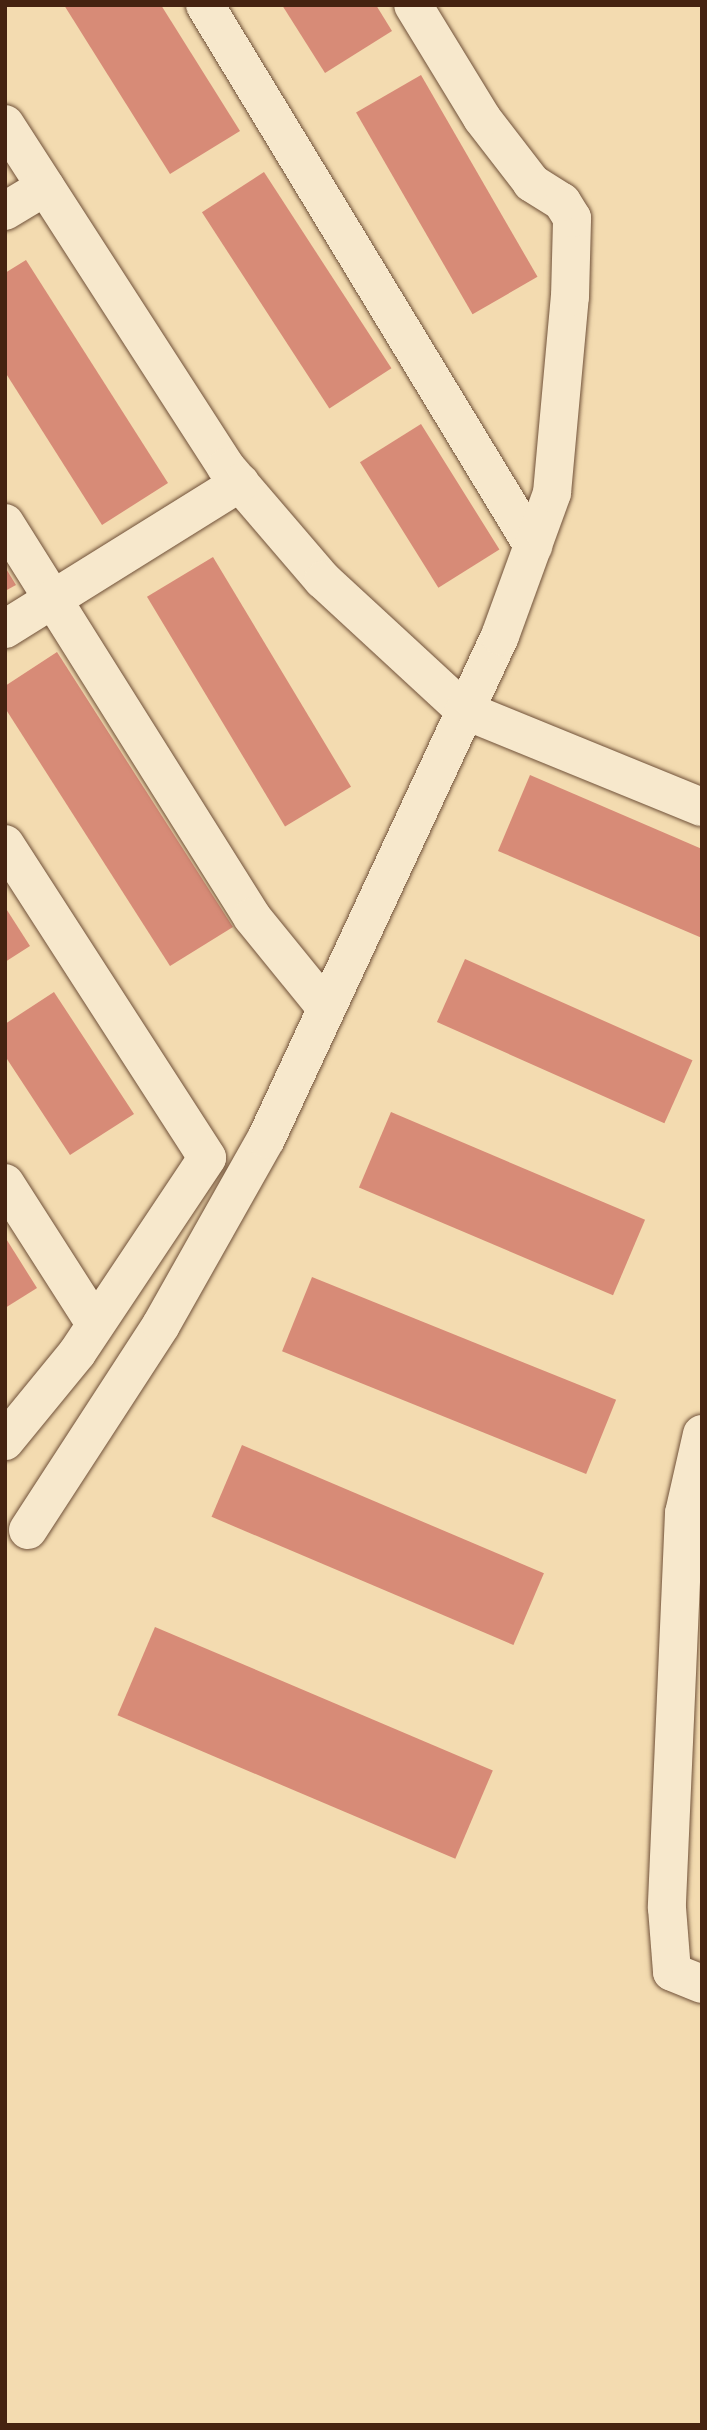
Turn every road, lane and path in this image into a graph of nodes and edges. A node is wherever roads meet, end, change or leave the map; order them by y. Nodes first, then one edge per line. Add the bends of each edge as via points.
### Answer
1 (205, 5) edge
2 (412, 5) edge
3 (5, 124) edge
4 (45, 187) junction
5 (5, 211) edge
6 (240, 483) junction
7 (5, 523) edge
8 (533, 546) junction
9 (51, 600) junction
10 (5, 629) edge
11 (464, 710) junction
12 (702, 807) edge
13 (5, 844) edge
14 (326, 1008) junction
15 (5, 1183) edge
16 (95, 1324) junction
17 (702, 1434) edge
18 (5, 1441) edge
19 (27, 1530) dead end
20 (691, 1594) edge
21 (687, 1788) edge
22 (702, 1984) edge

1 - 8 street
2 - 8 street via 482,118 532,183 562,202 572,218 570,297 552,493
3 - 4 street
4 - 5 street
4 - 6 street
6 - 9 street
6 - 11 street via 323,580
7 - 9 street
8 - 11 street via 500,636
9 - 10 street
9 - 14 street via 253,917
11 - 12 street
11 - 14 street
13 - 16 street via 206,1158
14 - 19 street via 266,1139 161,1325
15 - 16 street
16 - 18 street
17 - 20 street via 684,1513
20 - 21 street
21 - 22 street via 667,1908 672,1972

